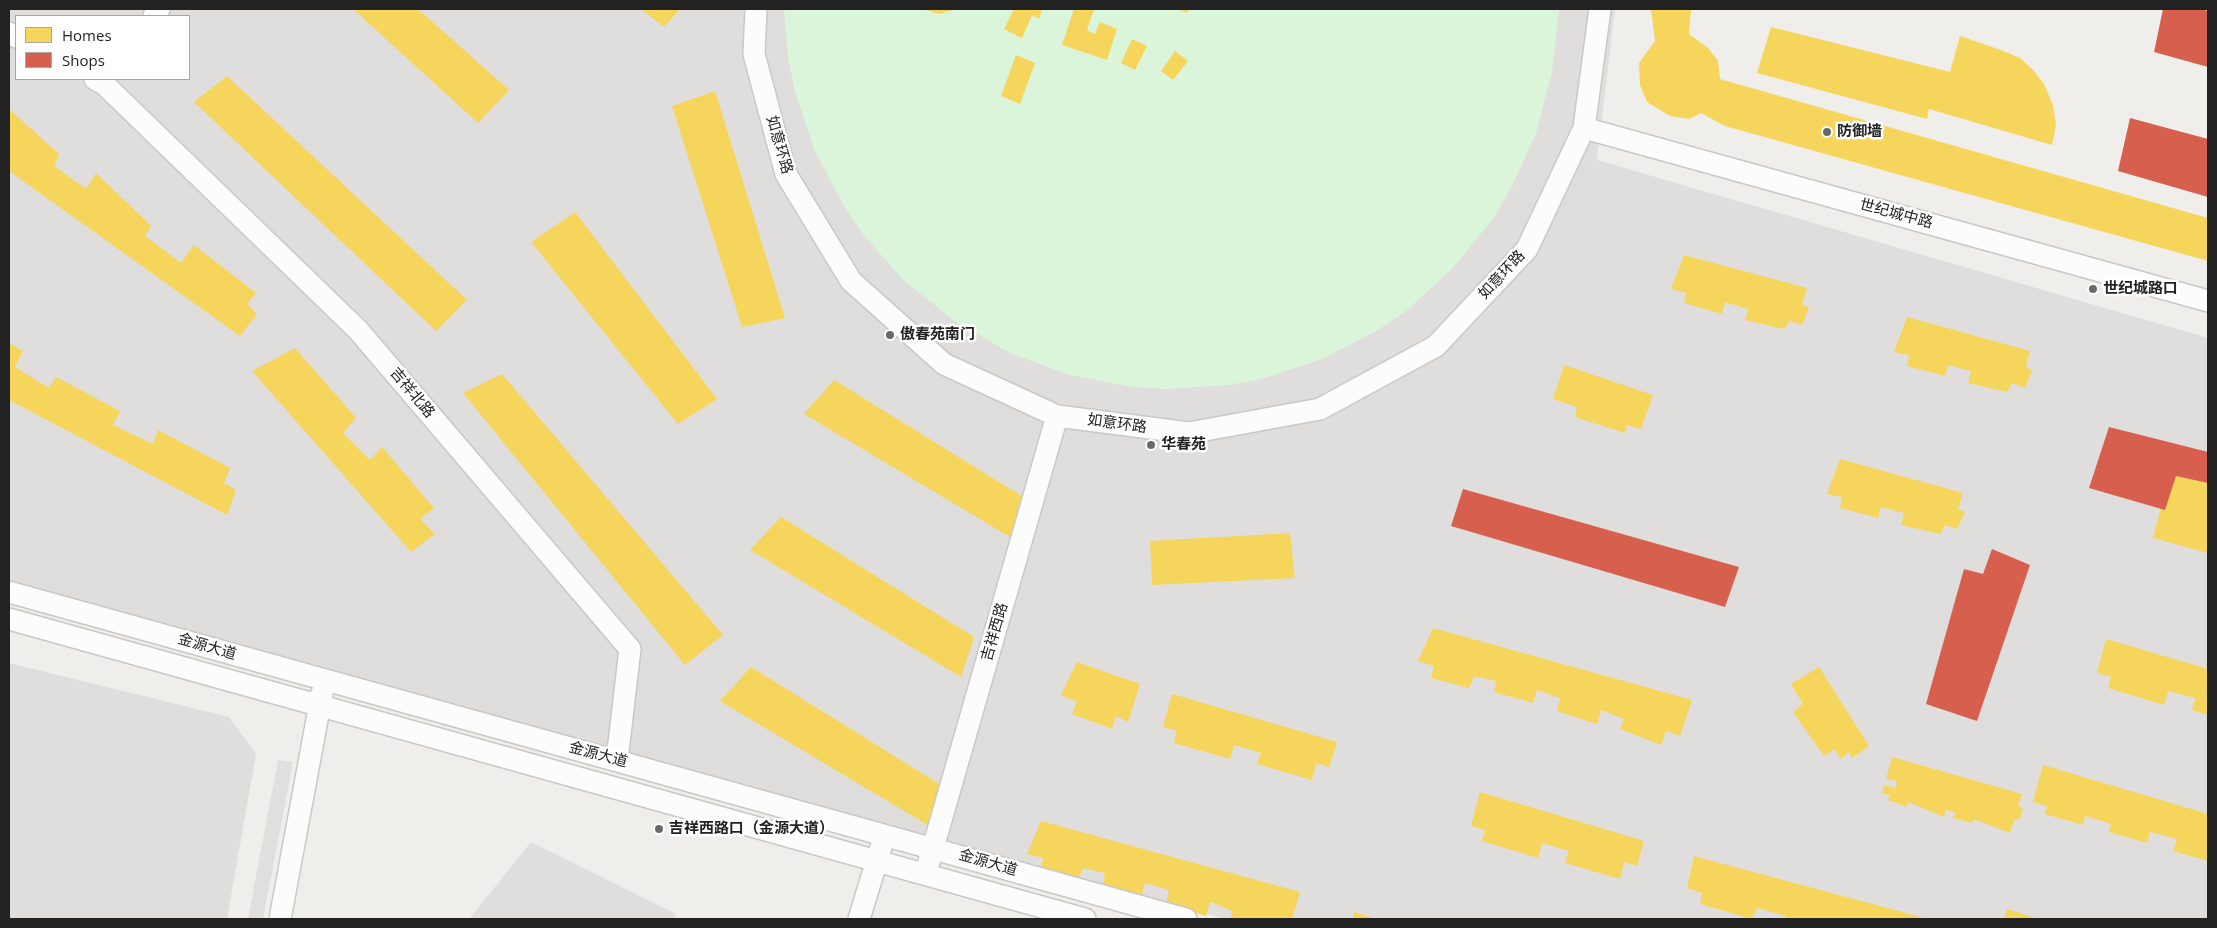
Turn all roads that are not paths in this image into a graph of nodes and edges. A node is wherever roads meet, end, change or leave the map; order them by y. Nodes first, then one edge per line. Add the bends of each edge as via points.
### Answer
1 (756, 9) edge
2 (1600, 9) edge
3 (102, 80) edge
4 (1584, 128) junction
5 (2208, 300) edge
6 (1057, 416) junction
7 (9, 592) edge
8 (9, 619) edge
9 (324, 680) junction
10 (320, 706) junction
11 (617, 760) junction
12 (884, 835) junction
13 (933, 848) junction
14 (877, 860) junction
15 (926, 874) junction
16 (280, 919) edge
17 (858, 919) edge
18 (1085, 919) edge
19 (1186, 919) edge

1 - 6 street, 如意环路 via 754,54 786,174 851,281 944,364
2 - 4 street, 如意环路
3 - 11 street, 吉祥北路 via 358,330 630,649
4 - 5 street, 世纪城中路
4 - 6 street, 如意环路 via 1527,249 1436,346 1320,409 1189,434
6 - 13 street, 吉祥西路
7 - 9 street, 金源大道
8 - 10 street, 金源大道
9 - 10 street
9 - 11 street, 金源大道
10 - 14 street, 金源大道
10 - 16 street
11 - 12 street, 金源大道
12 - 13 street, 金源大道
12 - 14 street
13 - 15 street, 吉祥西路
13 - 19 street, 金源大道
14 - 15 street, 金源大道
14 - 17 street
15 - 18 street, 金源大道

